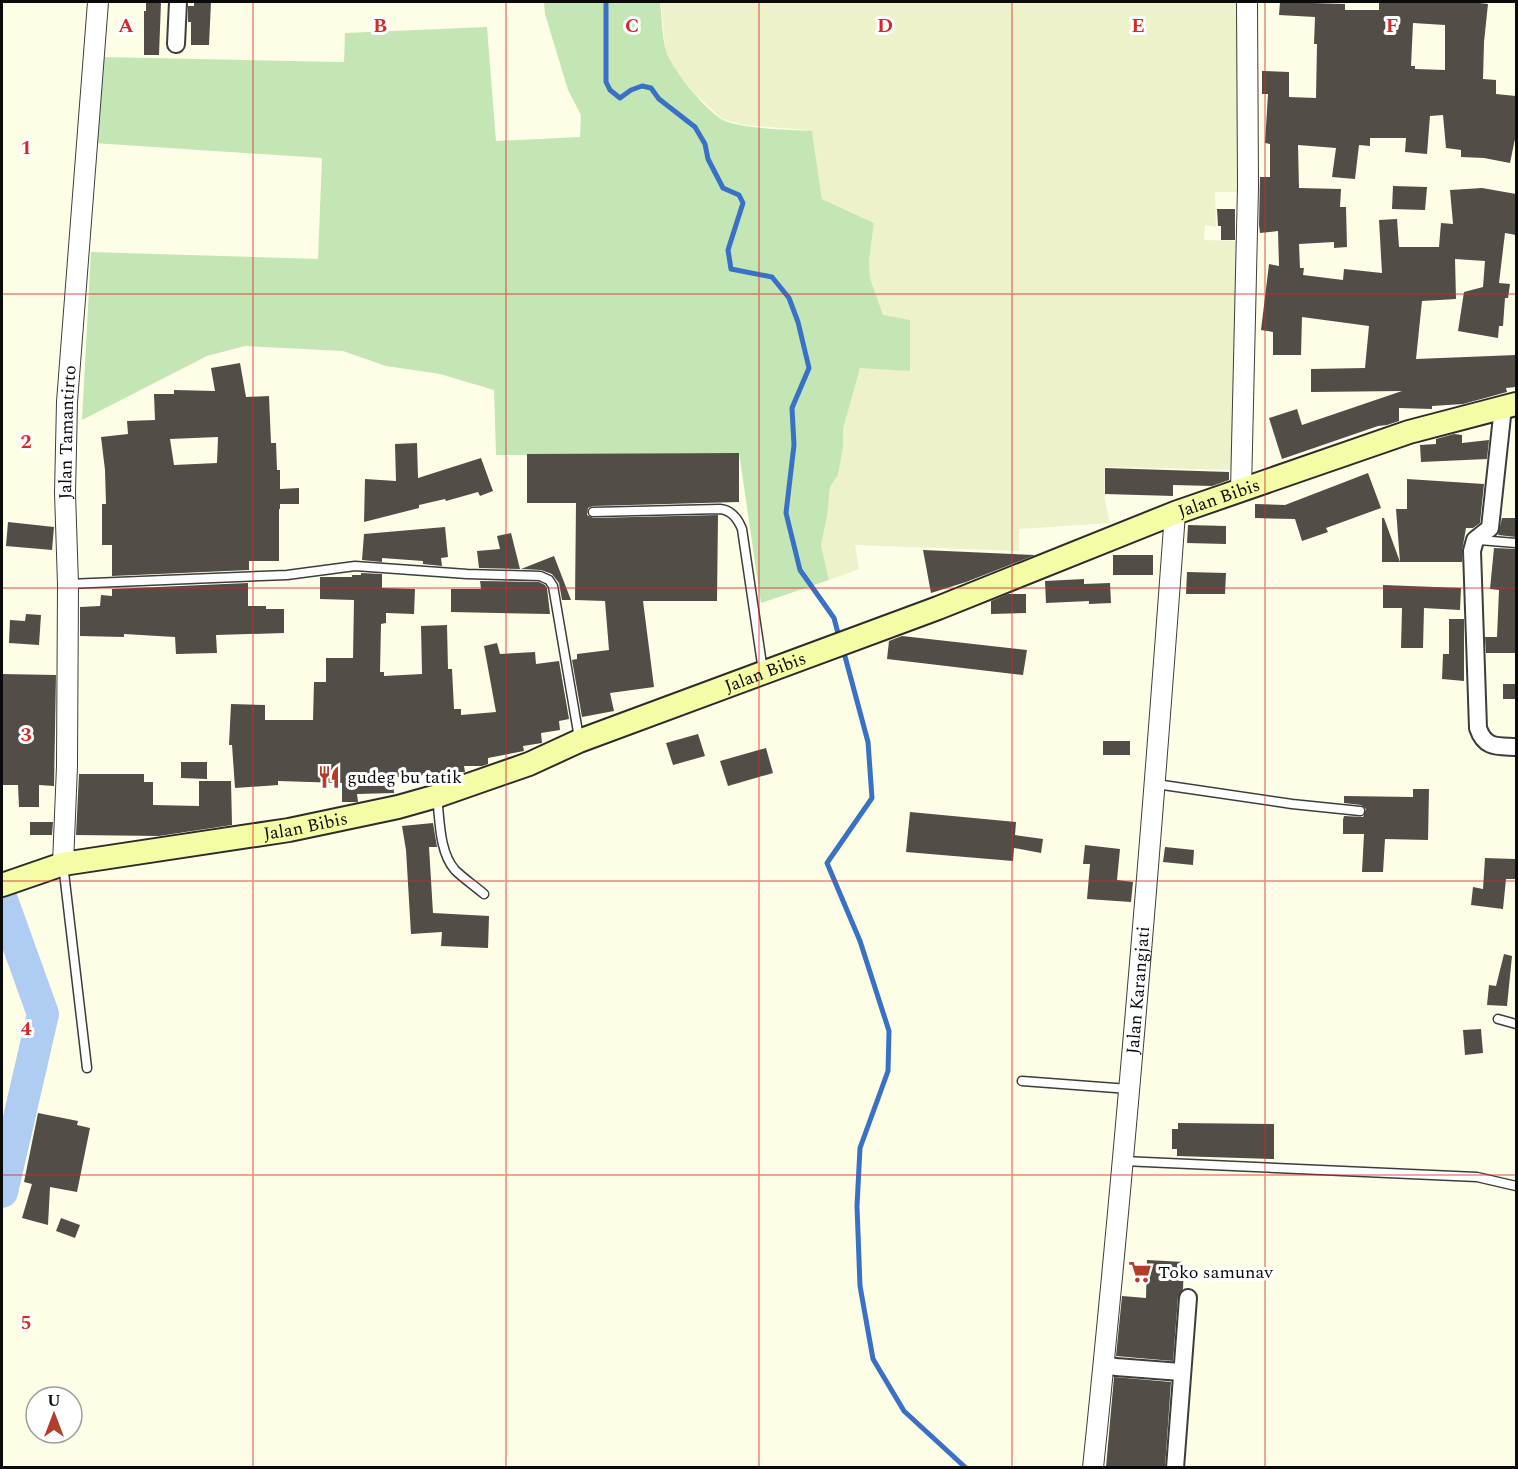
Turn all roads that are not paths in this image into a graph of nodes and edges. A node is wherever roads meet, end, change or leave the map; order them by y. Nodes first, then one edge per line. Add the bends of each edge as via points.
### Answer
1 (98, 2) edge
2 (178, 2) edge
3 (1247, 2) edge
4 (176, 44) dead end
5 (1510, 406) edge
6 (1241, 490) junction
7 (593, 512) dead end
8 (1175, 513) junction
9 (1475, 540) junction
10 (1516, 543) edge
11 (68, 584) junction
12 (763, 672) junction
13 (579, 741) junction
14 (1516, 747) edge
15 (1155, 784) junction
16 (437, 796) junction
17 (1360, 811) dead end
18 (63, 864) junction
19 (2, 885) edge
20 (484, 894) dead end
21 (1498, 1019) dead end
22 (1516, 1024) edge
23 (87, 1068) dead end
24 (1022, 1081) dead end
25 (1129, 1089) junction
26 (1123, 1161) junction
27 (1516, 1186) edge
28 (1188, 1298) dead end
29 (1104, 1364) junction
30 (1181, 1372) junction
31 (1093, 1467) edge
32 (1175, 1467) edge

1 - 11 street, Jalan Tamantirto via 67,402
2 - 4 street
3 - 6 street via 1248,187
5 - 6 main road, Jalan Bibis via 1409,432
5 - 9 street via 1491,528
6 - 8 main road, Jalan Bibis
7 - 12 lane via 720,509 735,517 742,529
8 - 12 main road, Jalan Bibis via 938,608
8 - 15 street, Jalan Karangjati
9 - 10 lane
9 - 14 street via 1472,551 1478,728 1491,745
11 - 13 lane via 287,575 355,566 540,576 553,586
11 - 18 street, Jalan Tamantirto via 68,766
12 - 13 main road, Jalan Bibis
13 - 16 main road, Jalan Bibis via 529,764
15 - 17 lane
15 - 25 street, Jalan Karangjati
16 - 18 main road, Jalan Bibis via 289,830
16 - 20 lane via 447,857 454,869
18 - 19 main road, Jalan Bibis
18 - 23 lane
21 - 22 lane
24 - 25 lane
25 - 26 street, Jalan Karangjati
26 - 27 lane via 1478,1177
26 - 29 street, Jalan Karangjati
28 - 30 street
29 - 30 street
29 - 31 street, Jalan Karangjati
30 - 32 street

